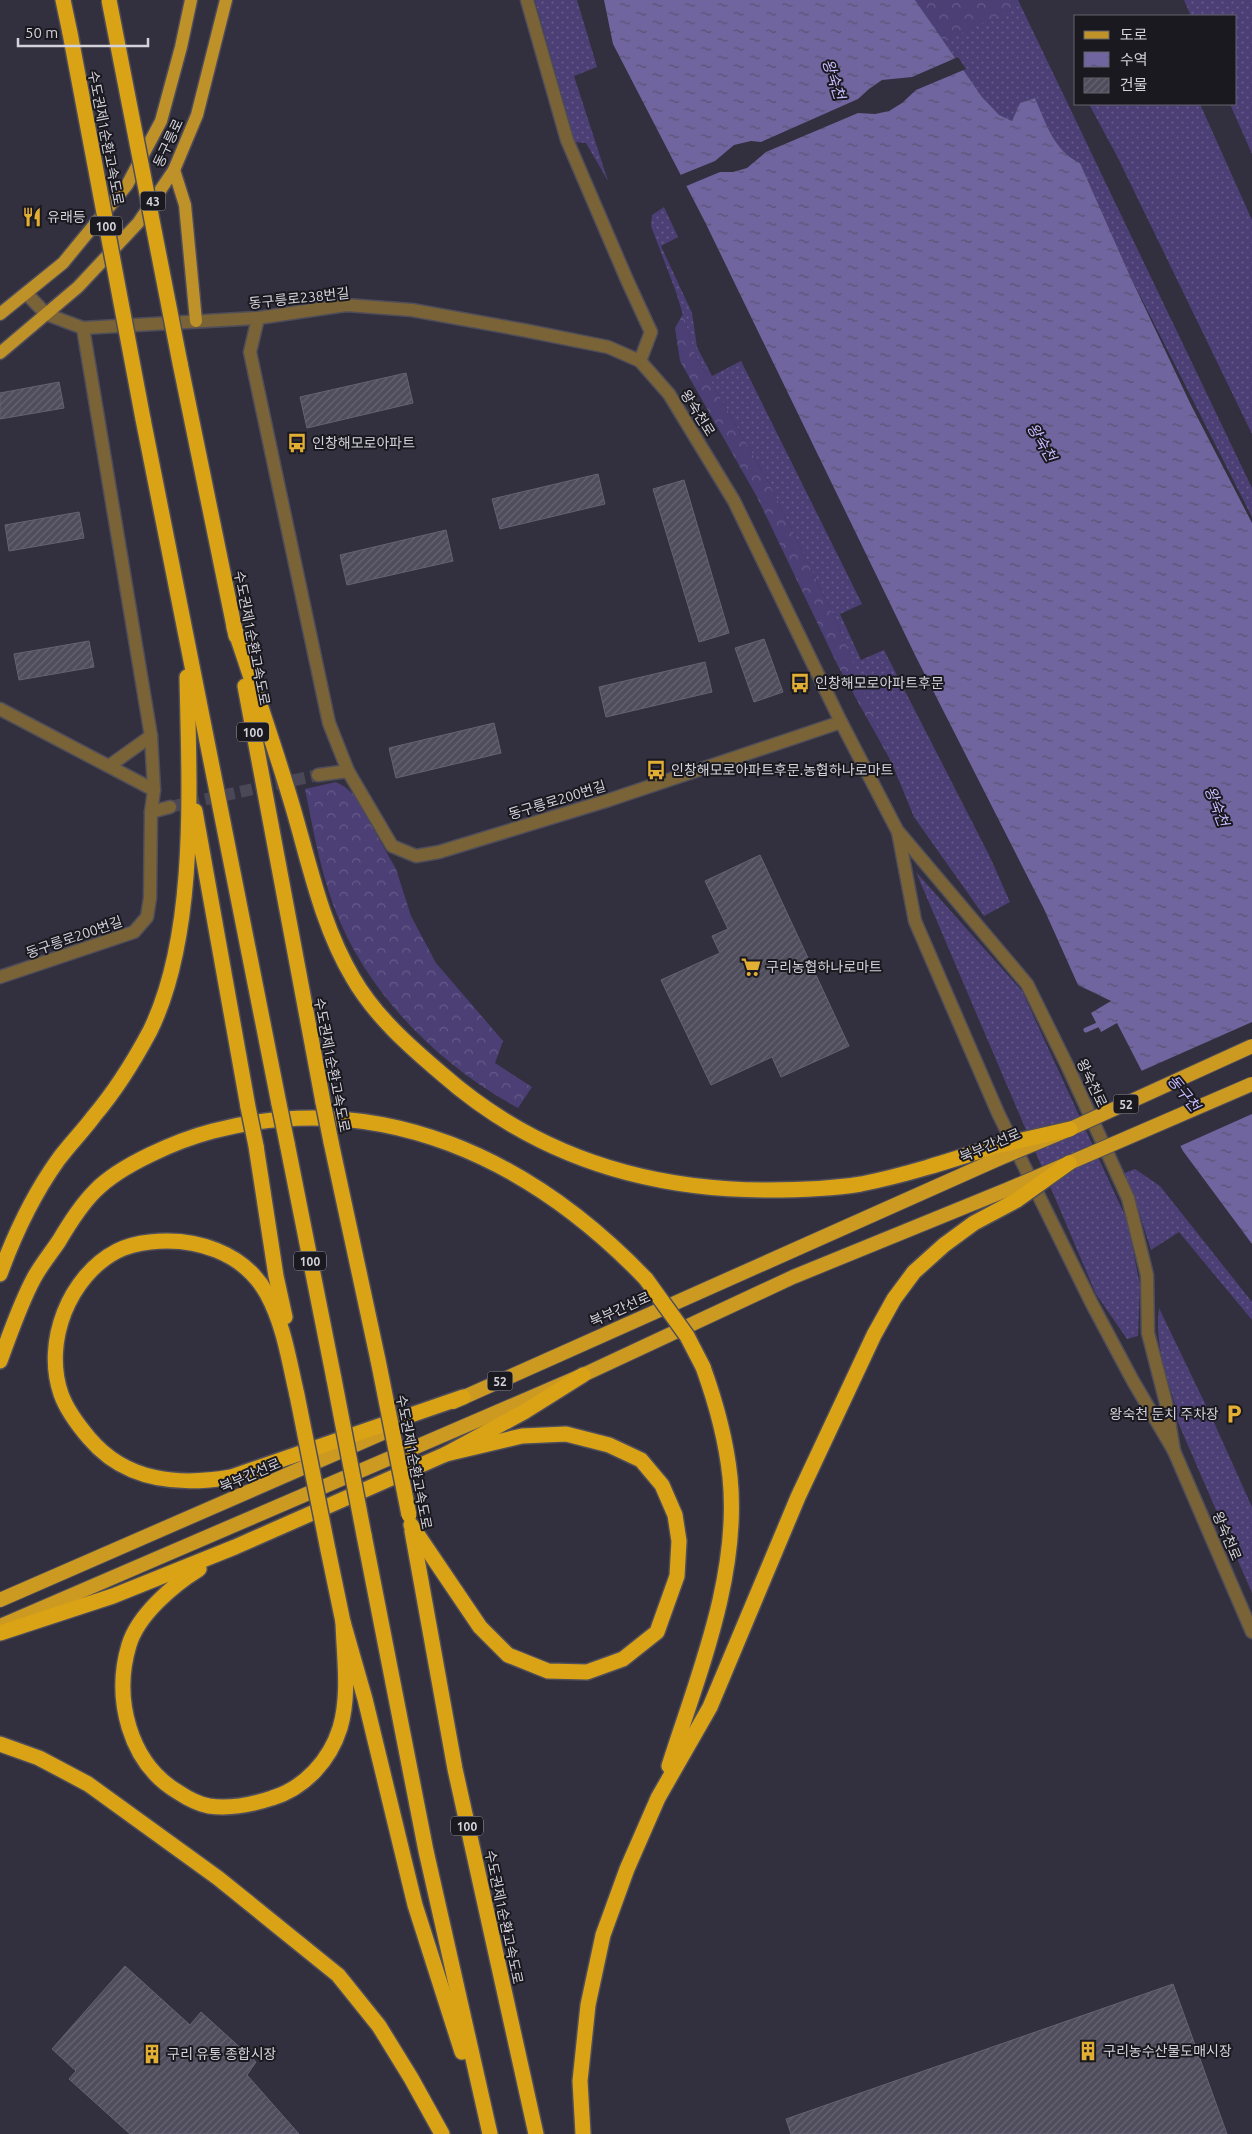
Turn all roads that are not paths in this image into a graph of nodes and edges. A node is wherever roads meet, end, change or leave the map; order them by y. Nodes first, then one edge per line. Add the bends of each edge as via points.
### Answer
1 (63, 0) edge
2 (109, 0) edge
3 (191, 0) edge
4 (226, 0) edge
5 (527, 0) edge
6 (174, 170) junction
7 (26, 293) junction
8 (0, 314) edge
9 (46, 314) junction
10 (258, 318) junction
11 (196, 321) junction
12 (83, 328) junction
13 (0, 353) edge
14 (640, 361) junction
15 (234, 626) junction
16 (187, 636) junction
17 (0, 709) edge
18 (841, 722) junction
19 (151, 736) junction
20 (108, 766) junction
21 (348, 771) junction
22 (318, 774) tunnel mouth
23 (189, 778) junction
24 (154, 790) junction
25 (170, 807) tunnel mouth
26 (151, 812) junction
27 (897, 830) junction
28 (0, 977) edge
29 (1252, 1046) edge
30 (1252, 1084) edge
31 (1070, 1129) joint
32 (995, 1153) junction
33 (1069, 1163) joint
34 (1014, 1194) junction
35 (0, 1274) edge
36 (0, 1361) edge
37 (583, 1376) junction
38 (297, 1395) junction
39 (463, 1397) junction
40 (1174, 1452) junction
41 (446, 1454) junction
42 (410, 1520) junction
43 (235, 1547) junction
44 (0, 1600) edge
45 (343, 1622) junction
46 (0, 1626) edge
47 (1252, 1632) edge
48 (0, 1633) edge
49 (0, 1744) edge
50 (658, 1798) junction
51 (442, 2134) edge
52 (489, 2134) edge
53 (536, 2134) edge
54 (583, 2134) edge

1 - 16 highway, 수도권제1순환고속도로 / 100, bridge
2 - 15 highway, 수도권제1순환고속도로 / 100, bridge
3 - 7 main road, 동구릉로 / 43 via 161,121 127,185 63,263
4 - 6 main road, 동구릉로 / 43 via 197,115
5 - 14 street via 566,140 651,332
6 - 9 main road, 동구릉로 / 43 via 138,223 78,287
6 - 11 main road via 185,205
7 - 8 main road, 동구릉로 / 43
7 - 9 street, 동구릉로238번길
9 - 12 street, 동구릉로238번길
9 - 13 main road, 동구릉로 / 43
10 - 11 street, 동구릉로238번길
10 - 14 street, 동구릉로238번길 via 346,305 412,310 608,347
10 - 21 street, 동구릉로200번길 via 250,352 329,723
11 - 12 street, 동구릉로238번길
12 - 19 street, 동구릉로200번길
14 - 18 street, 왕숙천로 via 669,394 734,501
15 - 32 highway via 325,918 353,979 407,1044 496,1116 589,1162 642,1177 740,1190 813,1190 860,1184
15 - 42 highway, 수도권제1순환고속도로 / 100, bridge via 323,1102
16 - 23 highway
16 - 52 highway, 수도권제1순환고속도로 / 100, bridge via 406,1754
17 - 20 street
18 - 21 street, 동구릉로200번길 via 609,800 439,852 416,856 392,846
18 - 27 street, 왕숙천로
19 - 20 street
19 - 24 street, 동구릉로200번길
20 - 24 street
21 - 22 street
23 - 35 highway via 186,873 179,928 170,976 150,1030 122,1080 59,1159 39,1190 17,1229
23 - 38 highway, bridge via 256,1146
24 - 26 street, 동구릉로200번길
25 - 26 street
26 - 28 street, 동구릉로200번길 via 150,898 147,916 134,932
27 - 40 street, 왕숙천로 via 916,922 998,1113 1092,1304
27 - 40 street, 왕숙천로 via 1027,984 1128,1198 1147,1275 1148,1333 1166,1403
29 - 31 highway, 52, bridge
30 - 33 highway, 52, bridge
31 - 32 highway, bridge
32 - 39 highway, 북부간선로 / 52
33 - 34 highway, bridge
34 - 37 highway, 52 via 793,1277
34 - 50 highway via 944,1245 914,1272 894,1299 798,1497 710,1706
36 - 50 highway, bridge via 34,1278 95,1190 156,1152 196,1135 239,1124 313,1117 366,1121 409,1129 449,1142 537,1188 615,1246 646,1279 687,1336 703,1367 717,1405 726,1446 730,1479 729,1535 722,1594
37 - 41 highway
37 - 46 highway, 52
38 - 39 highway via 279,1318 266,1293 241,1265 204,1245 168,1240 140,1243 118,1250 99,1262 82,1280 62,1320 56,1344 56,1371 61,1394 75,1421 114,1462 143,1476 176,1481 231,1477
38 - 45 highway, bridge
39 - 44 highway, 북부간선로 / 52
40 - 47 street, 왕숙천로
41 - 42 highway via 522,1436 566,1434 609,1445 641,1460 662,1485 675,1515 678,1541 677,1576 657,1632 623,1659 587,1672 548,1671 508,1655 480,1627
41 - 43 highway
42 - 53 highway, 수도권제1순환고속도로 / 100 via 455,1769
43 - 45 highway via 185,1578 166,1594 144,1619 129,1644 122,1697 130,1731 147,1764 167,1786 207,1805 226,1807 261,1802 300,1786 331,1750 340,1727 346,1697
43 - 48 highway via 113,1596
45 - 52 highway via 415,1905
49 - 51 highway via 39,1758 88,1784 218,1878 338,1976 379,2026
50 - 54 highway via 603,1935 588,2005 580,2081

